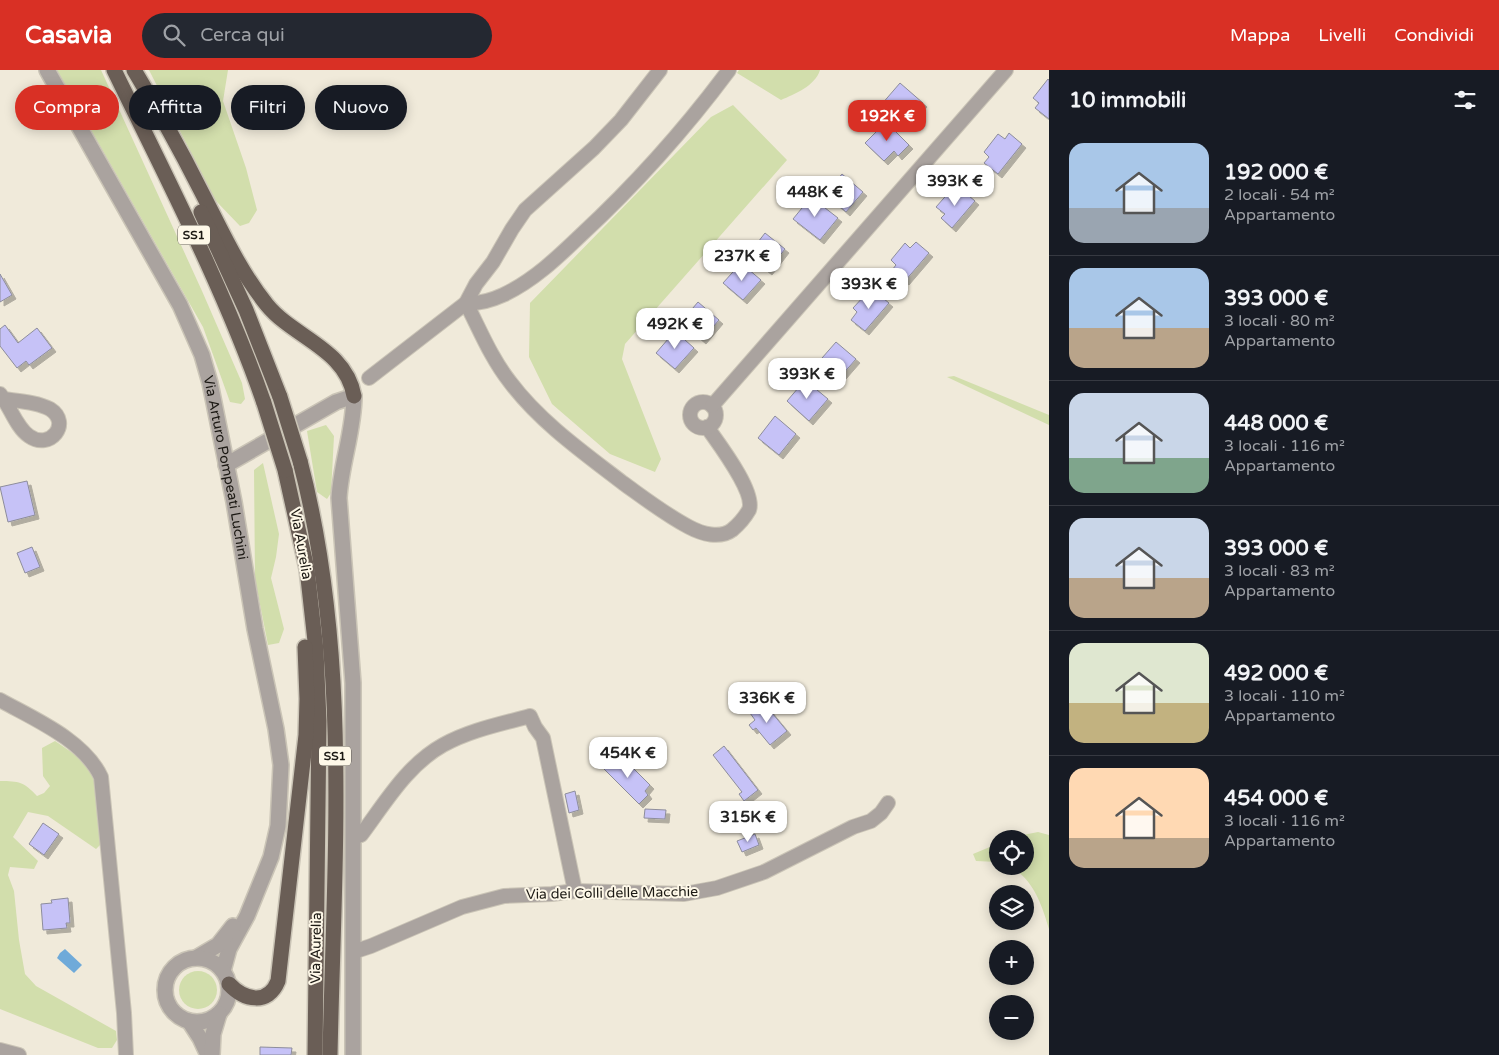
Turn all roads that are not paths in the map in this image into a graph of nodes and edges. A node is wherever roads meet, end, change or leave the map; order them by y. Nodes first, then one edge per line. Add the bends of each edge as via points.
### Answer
1 (47, 70) edge
2 (114, 70) edge
3 (133, 70) edge
4 (660, 70) edge
5 (729, 70) edge
6 (1006, 70) edge
7 (466, 303) junction
8 (369, 378) dead end
9 (354, 396) junction
10 (712, 406) junction
11 (707, 427) junction
12 (226, 465) junction
13 (307, 568) junction
14 (0, 700) edge
15 (888, 803) dead end
16 (354, 837) junction
17 (575, 891) junction
18 (254, 899) junction
19 (353, 952) junction
20 (196, 958) junction
21 (226, 978) junction
22 (219, 1014) junction
23 (189, 1021) junction
24 (0, 1050) edge
25 (19, 1055) edge
26 (126, 1055) edge
27 (208, 1055) edge
28 (212, 1055) edge
29 (314, 1055) edge
30 (330, 1055) edge
31 (353, 1055) edge

1 - 12 street, Via Arturo Pompeati Luchini via 180,305 208,376
2 - 13 highway, Via Aurelia / SS1, bridge via 229,311 285,470
3 - 9 highway via 175,141 248,279 282,321 338,363 348,376
3 - 30 highway, Via Aurelia / SS1, bridge via 259,341 300,461 325,581 335,698
4 - 7 street via 599,144 525,210
5 - 7 street via 633,185 551,264 502,296 474,304
6 - 10 street
7 - 8 street
7 - 11 street via 505,375 550,424 668,515 690,528 721,535 739,524 749,509 749,494
9 - 12 street via 336,402
9 - 16 street via 339,498 353,683
10 - 11 street via 716,418
10 - 11 street via 701,402 694,406 691,414 695,425
12 - 18 street, Via Arturo Pompeati Luchini via 281,766 278,826
13 - 21 highway via 304,606 308,699 306,735 278,981 271,992 250,998 242,995
13 - 29 highway, Via Aurelia / SS1 via 316,650 319,721
14 - 26 street via 78,747 93,762 101,777 124,1003
15 - 17 street, Via dei Colli delle Macchie via 871,821 764,872 717,888 684,894
16 - 17 street via 361,835 400,781 422,759 471,732 530,716 543,738
16 - 19 street
17 - 19 street, Via dei Colli delle Macchie via 515,895 484,901
18 - 20 street, Via Arturo Pompeati Luchini via 218,945
18 - 21 street, Via Arturo Pompeati Luchini via 229,949
19 - 31 street
20 - 21 street via 216,964
20 - 23 street via 178,964 168,976 165,991 172,1010
21 - 22 street via 228,1001
22 - 23 street via 210,1020
22 - 28 street via 213,1034
23 - 27 street
24 - 25 street

